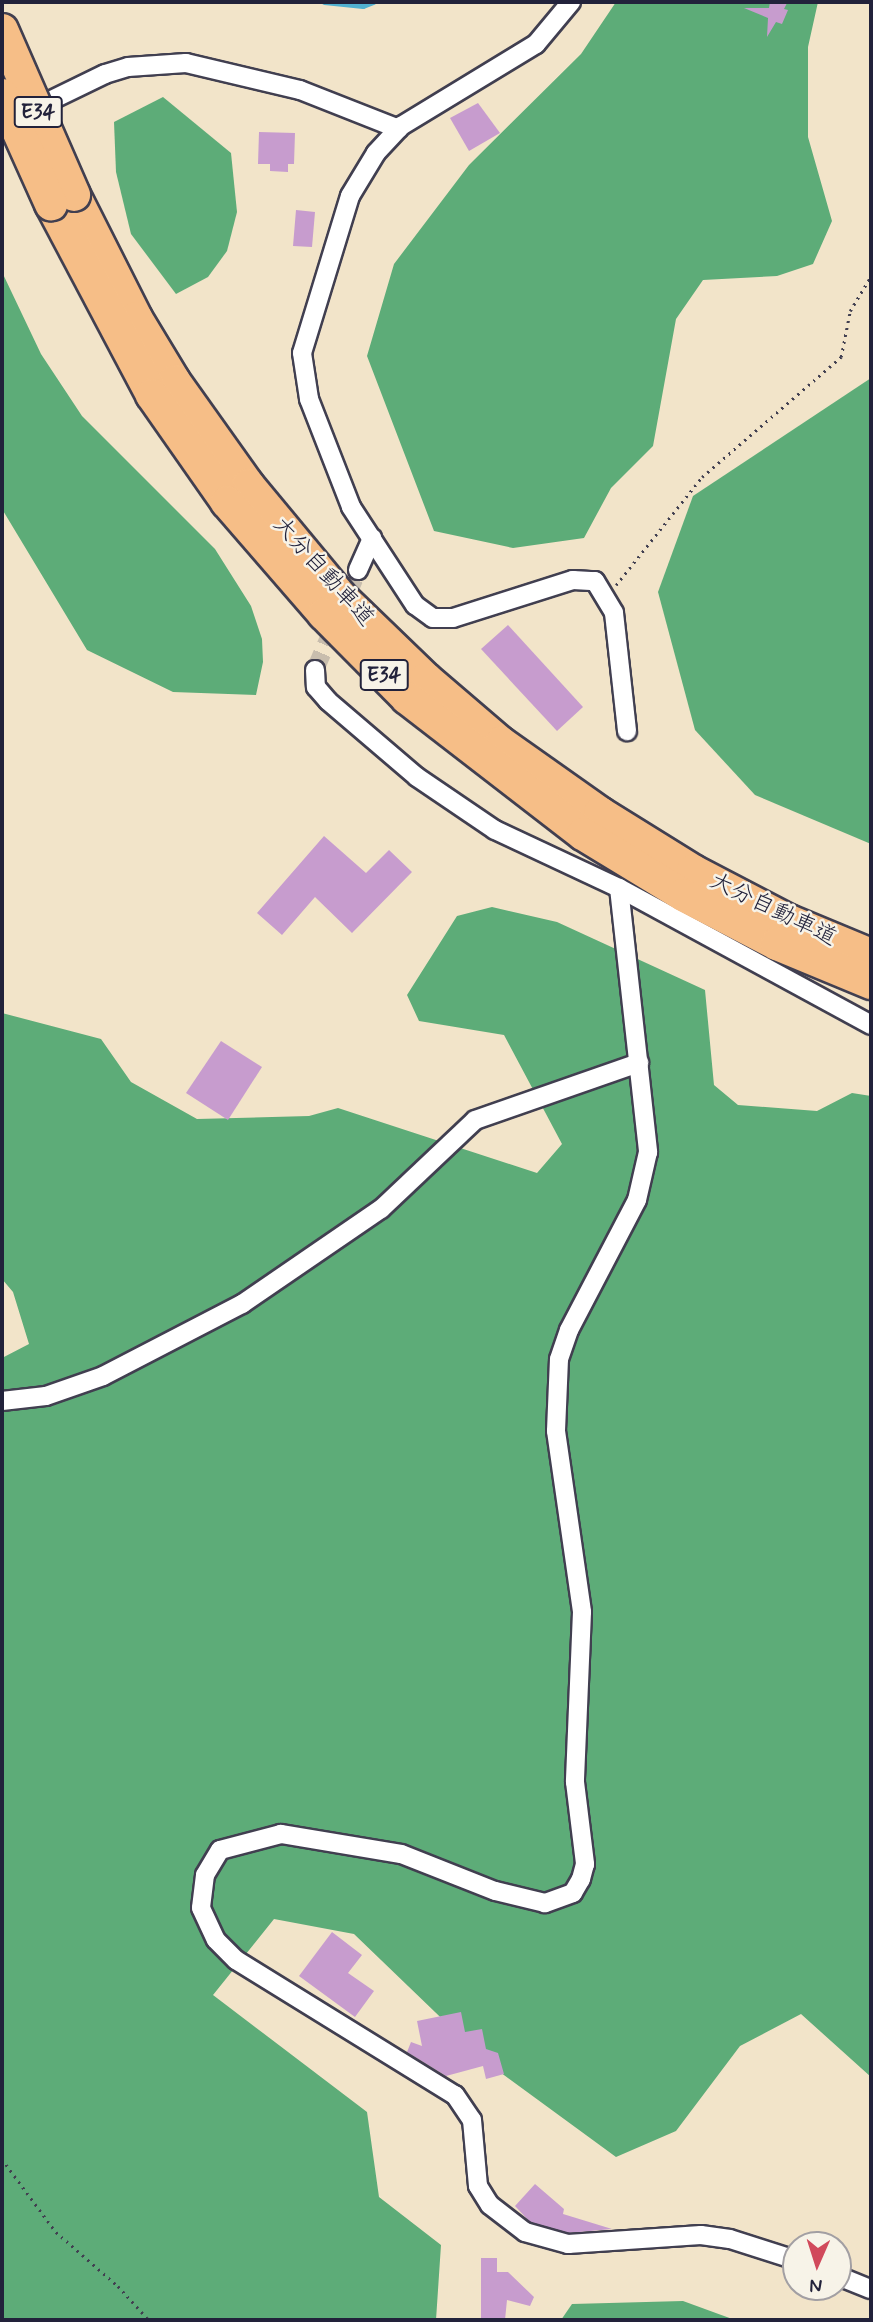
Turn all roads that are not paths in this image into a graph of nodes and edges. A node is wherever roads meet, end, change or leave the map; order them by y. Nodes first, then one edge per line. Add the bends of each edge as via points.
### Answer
1 (571, 2) edge
2 (2, 30) edge
3 (2, 95) edge
4 (2, 126) edge
5 (399, 129) junction
6 (63, 199) junction
7 (372, 538) junction
8 (358, 570) tunnel mouth
9 (315, 670) dead end
10 (627, 731) dead end
11 (619, 888) junction
12 (871, 955) edge
13 (871, 983) edge
14 (871, 1025) edge
15 (639, 1063) junction
16 (2, 1401) edge
17 (782, 2256) edge
18 (852, 2282) edge
19 (871, 2289) edge

1 - 5 street via 536,44
2 - 6 highway, 大分自動車道 / E34, bridge
3 - 6 highway, 大分自動車道 / E34, bridge
4 - 5 street via 105,74 186,63 324,98
5 - 7 street via 376,153 350,196 302,353 309,399 351,507
6 - 12 highway, 大分自動車道 / E34 via 174,381 248,485 340,596 426,679 501,743 693,871 789,921
6 - 13 highway, 大分自動車道 / E34 via 152,395 227,502 324,614 407,698 594,841 777,944
7 - 8 street
7 - 10 street via 408,597 433,618 471,615 573,580 596,581 608,596 618,636
9 - 11 street via 316,687 328,701 448,799 495,830
11 - 14 street
11 - 15 street
15 - 16 street via 475,1120 381,1209 243,1304 103,1376 47,1396
15 - 17 street via 648,1152 637,1200 569,1330 559,1359 556,1431 583,1612 575,1782 585,1864 581,1879 573,1894 545,1903 495,1891 401,1854 281,1834 220,1850 205,1875 201,1908 216,1940 236,1960 454,2095 472,2120 478,2186 490,2204 525,2232 568,2244 701,2235
18 - 19 street

